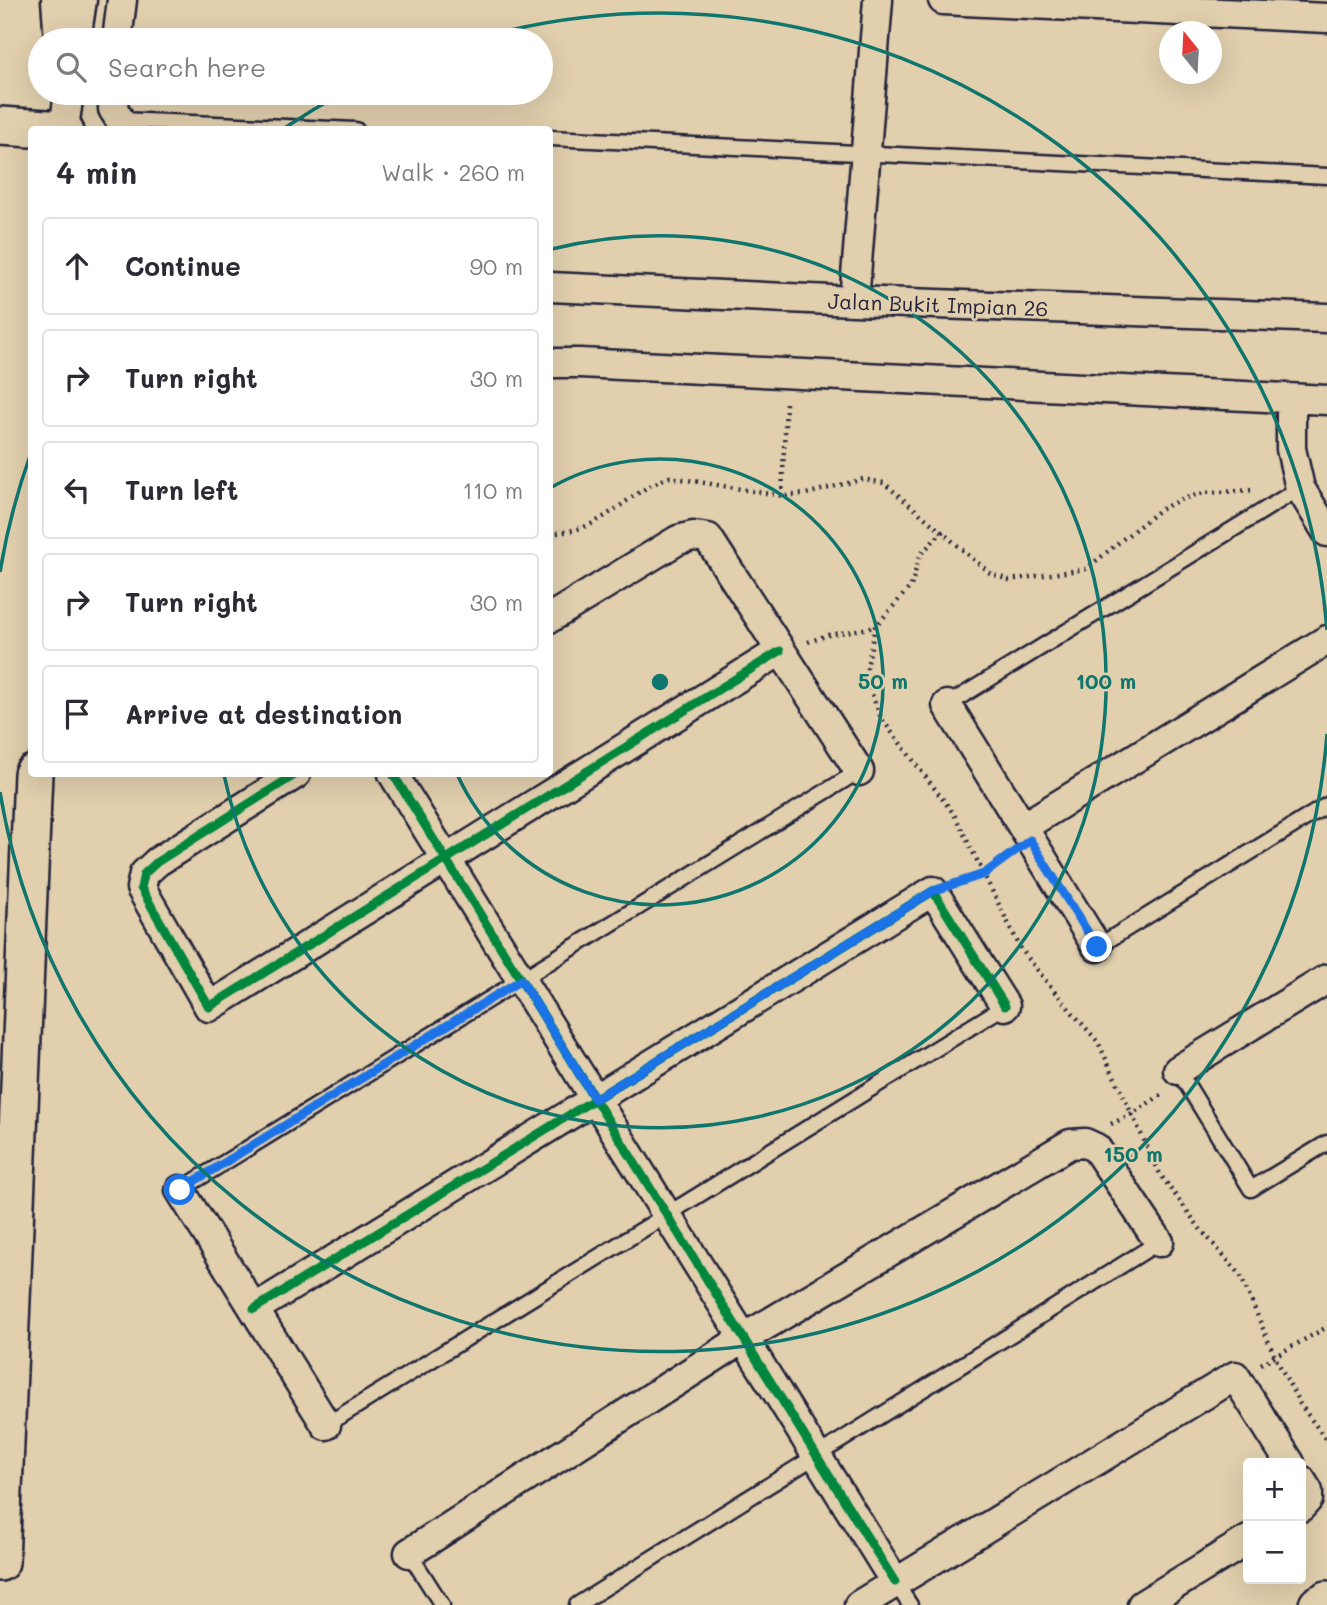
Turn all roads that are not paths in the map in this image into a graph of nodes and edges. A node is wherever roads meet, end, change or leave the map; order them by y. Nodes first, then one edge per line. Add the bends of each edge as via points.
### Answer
1 (56, 0) edge
2 (82, 0) edge
3 (122, 0) edge
4 (878, 0) edge
5 (943, 0) edge
6 (1327, 19) edge
7 (58, 28) edge
8 (78, 28) edge
9 (118, 28) edge
10 (113, 105) edge
11 (63, 117) edge
12 (120, 120) joint
13 (0, 126) edge
14 (262, 126) edge
15 (553, 138) edge
16 (867, 153) junction
17 (1327, 176) edge
18 (553, 287) edge
19 (854, 301) junction
20 (1327, 317) edge
21 (553, 363) edge
22 (1291, 399) junction
23 (1327, 400) edge
24 (1300, 488) junction
25 (1327, 532) edge
26 (553, 616) edge
27 (1327, 640) edge
28 (780, 651) junction
29 (947, 705) joint
30 (859, 771) joint
31 (33, 777) edge
32 (291, 777) edge
33 (395, 777) edge
34 (1327, 805) edge
35 (1026, 834) junction
36 (446, 860) junction
37 (1097, 947) joint
38 (1327, 979) edge
39 (521, 980) junction
40 (1005, 1006) joint
41 (1181, 1074) joint
42 (595, 1099) junction
43 (1327, 1143) edge
44 (180, 1190) joint
45 (667, 1214) junction
46 (1159, 1242) joint
47 (254, 1309) junction
48 (744, 1338) junction
49 (326, 1425) joint
50 (817, 1456) junction
51 (1287, 1458) edge
52 (1243, 1543) edge
53 (409, 1553) joint
54 (0, 1562) edge
55 (902, 1594) edge
56 (1327, 1600) edge
57 (442, 1605) edge
58 (577, 1605) edge
59 (859, 1605) edge
60 (1142, 1605) edge
61 (1318, 1605) edge

1 - 7 street
2 - 8 street
3 - 9 street
4 - 16 street
5 - 6 street
10 - 12 street
11 - 13 street
12 - 14 lane
15 - 16 lane
16 - 17 lane
16 - 19 street
18 - 19 street, Jalan Bukit Impian 26
19 - 20 street, Jalan Bukit Impian 26
21 - 22 street
22 - 23 street
22 - 24 street via 1291,449
24 - 25 street
24 - 29 lane
26 - 28 street via 678,540 709,538
27 - 35 street
28 - 30 street
28 - 36 street
29 - 35 street
30 - 39 lane
31 - 54 street
32 - 36 street via 144,874 141,888 209,1007
33 - 36 street
34 - 37 lane
35 - 37 street
36 - 39 street
38 - 41 street
39 - 42 street
39 - 44 lane
40 - 42 street via 933,891
40 - 45 lane
41 - 43 lane via 1251,1189
42 - 45 street
42 - 47 street
44 - 47 street
45 - 48 street
45 - 49 lane
46 - 48 street via 1096,1148 1070,1144
46 - 50 lane
47 - 49 street
48 - 50 street
48 - 53 street
50 - 55 street
50 - 58 lane
51 - 55 street via 1235,1376
52 - 60 street
53 - 57 lane
55 - 59 street
56 - 61 street

